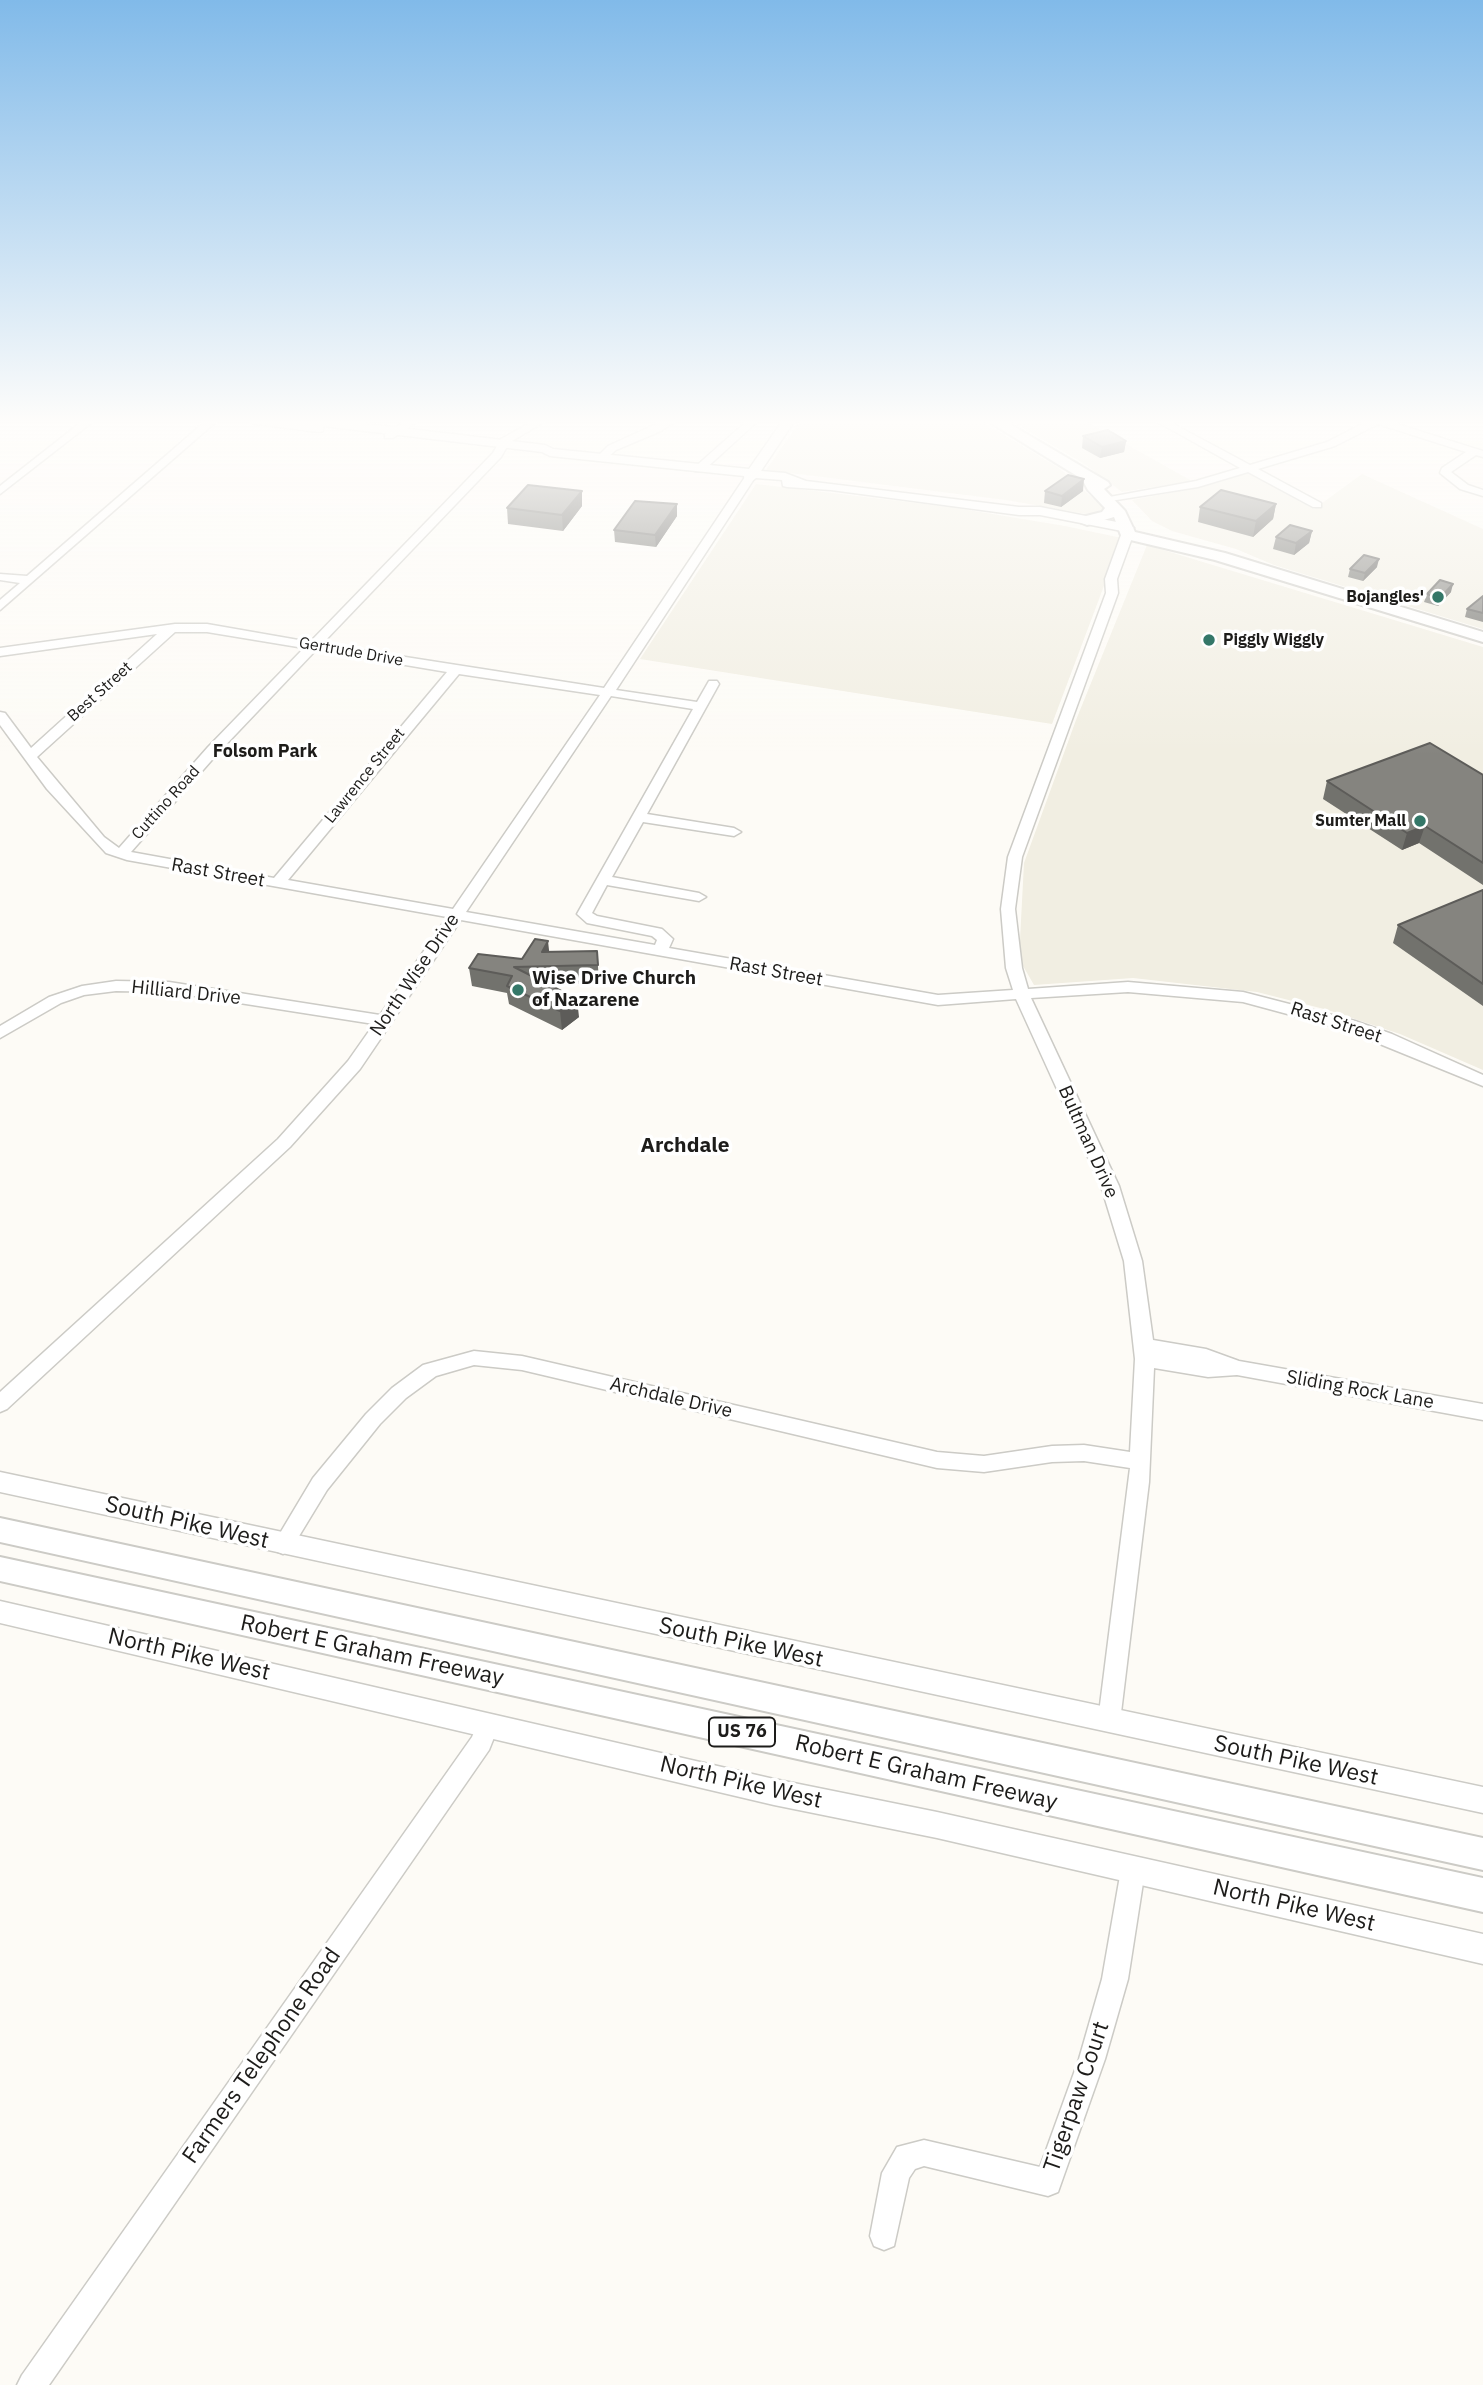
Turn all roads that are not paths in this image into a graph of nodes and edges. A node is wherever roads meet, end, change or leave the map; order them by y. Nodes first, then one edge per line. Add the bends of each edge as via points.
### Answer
1 (85, 531) edge
2 (422, 531) edge
3 (714, 531) edge
4 (1136, 531) edge
5 (1148, 531) edge
6 (1151, 531) edge
7 (1201, 551) junction
8 (0, 577) edge
9 (29, 580) junction
10 (0, 606) edge
11 (170, 629) junction
12 (1483, 638) edge
13 (315, 645) junction
14 (0, 652) edge
15 (455, 670) junction
16 (713, 684) dead end
17 (608, 692) junction
18 (701, 706) junction
19 (0, 716) edge
20 (30, 756) junction
21 (639, 817) junction
22 (734, 832) dead end
23 (122, 854) junction
24 (602, 880) junction
25 (277, 884) junction
26 (699, 897) dead end
27 (456, 916) junction
28 (659, 952) junction
29 (1022, 995) junction
30 (383, 1020) junction
31 (0, 1034) edge
32 (1483, 1081) edge
33 (1145, 1353) junction
34 (0, 1404) edge
35 (1483, 1412) edge
36 (1140, 1462) junction
37 (0, 1482) edge
38 (0, 1530) edge
39 (283, 1545) junction
40 (0, 1569) edge
41 (0, 1612) edge
42 (1109, 1721) junction
43 (488, 1725) junction
44 (1483, 1800) edge
45 (1483, 1854) edge
46 (1133, 1870) junction
47 (1483, 1895) edge
48 (1483, 1950) edge
49 (884, 2236) dead end
50 (32, 2385) edge

1 - 9 street
2 - 13 street, Cuttino Road
3 - 17 street, North Wise Drive
4 - 29 street, Bultman Drive via 1122,581 1114,585 1015,859 1008,909 1014,968
5 - 7 highway
6 - 7 highway
7 - 12 highway
8 - 9 street
9 - 10 street
11 - 13 street, Gertrude Drive via 207,628
11 - 14 street, Gertrude Drive
11 - 20 street, Best Street
13 - 15 street, Gertrude Drive
13 - 23 street, Cuttino Road via 213,750
15 - 17 street, Gertrude Drive
15 - 25 street, Lawrence Street
16 - 18 street
17 - 18 street, Gertrude Drive
17 - 27 street, North Wise Drive
18 - 21 street
19 - 20 street, Rast Street
20 - 23 street, Rast Street via 99,840
21 - 22 street
21 - 24 street
23 - 25 street, Rast Street
24 - 26 street
24 - 28 street via 585,918 657,932 665,939
25 - 27 street, Rast Street
27 - 28 street, Rast Street
27 - 30 street, North Wise Drive
28 - 29 street, Rast Street via 938,1000
29 - 32 street, Rast Street via 1128,986 1243,997 1349,1025
29 - 33 street, Bultman Drive via 1119,1211 1133,1261
30 - 31 street, Hilliard Drive via 169,987 116,986 55,1000
30 - 34 street, North Wise Drive via 354,1065 300,1128
33 - 35 street, Sliding Rock Lane via 1206,1356 1237,1368
33 - 36 street, Bultman Drive
36 - 39 street, Archdale Drive via 1084,1453 984,1464 937,1460 522,1363 474,1358 430,1370 399,1393 320,1484
36 - 42 street, Bultman Drive
37 - 39 main road, South Pike West
38 - 45 highway, Robert E Graham Freeway / US 76
39 - 42 main road, South Pike West
40 - 47 highway, Robert E Graham Freeway / US 76
41 - 43 main road, North Pike West
42 - 44 main road, South Pike West
43 - 46 main road, North Pike West
43 - 50 street, Farmers Telephone Road via 481,1743
46 - 48 main road, North Pike West
46 - 49 street, Tigerpaw Court via 1115,1979 1048,2182 924,2153 907,2157 896,2173

